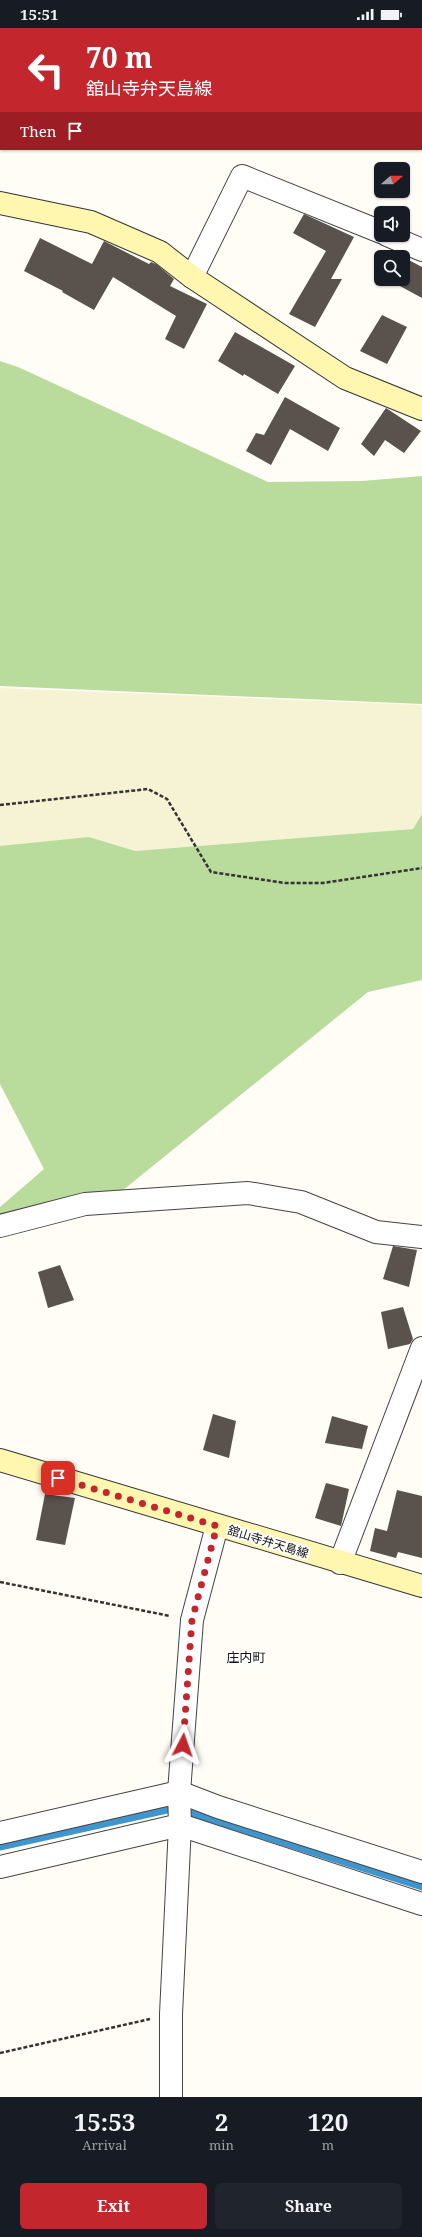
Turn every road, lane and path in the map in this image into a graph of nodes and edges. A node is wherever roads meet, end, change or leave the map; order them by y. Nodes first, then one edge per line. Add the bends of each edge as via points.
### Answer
1 (0, 203) edge
2 (374, 229) edge
3 (403, 242) edge
4 (422, 250) edge
5 (192, 277) junction
6 (422, 409) edge
7 (0, 805) edge
8 (422, 868) edge
9 (0, 1226) edge
10 (422, 1237) edge
11 (422, 1348) edge
12 (0, 1460) edge
13 (217, 1526) junction
14 (340, 1563) junction
15 (0, 1582) edge
16 (422, 1586) edge
17 (192, 1620) junction
18 (179, 1792) junction
19 (180, 1825) junction
20 (0, 1833) edge
21 (0, 1867) edge
22 (422, 1872) edge
23 (422, 1904) edge
24 (171, 2014) junction
25 (0, 2053) edge
26 (171, 2097) edge

1 - 5 street via 91,222 160,252
2 - 5 street via 242,176
3 - 4 street
5 - 6 street via 345,378
7 - 8 path via 148,789 167,799 211,872 285,883 323,883
9 - 10 street via 85,1204 248,1194 301,1202 376,1232
11 - 14 street
12 - 13 street, 舘山寺弁天島線
13 - 14 street, 舘山寺弁天島線
13 - 17 street
14 - 16 street, 舘山寺弁天島線
15 - 17 path
17 - 18 street
18 - 19 street
18 - 20 street
18 - 22 street via 218,1807
19 - 21 street
19 - 23 street
19 - 24 street
24 - 25 path
24 - 26 street

